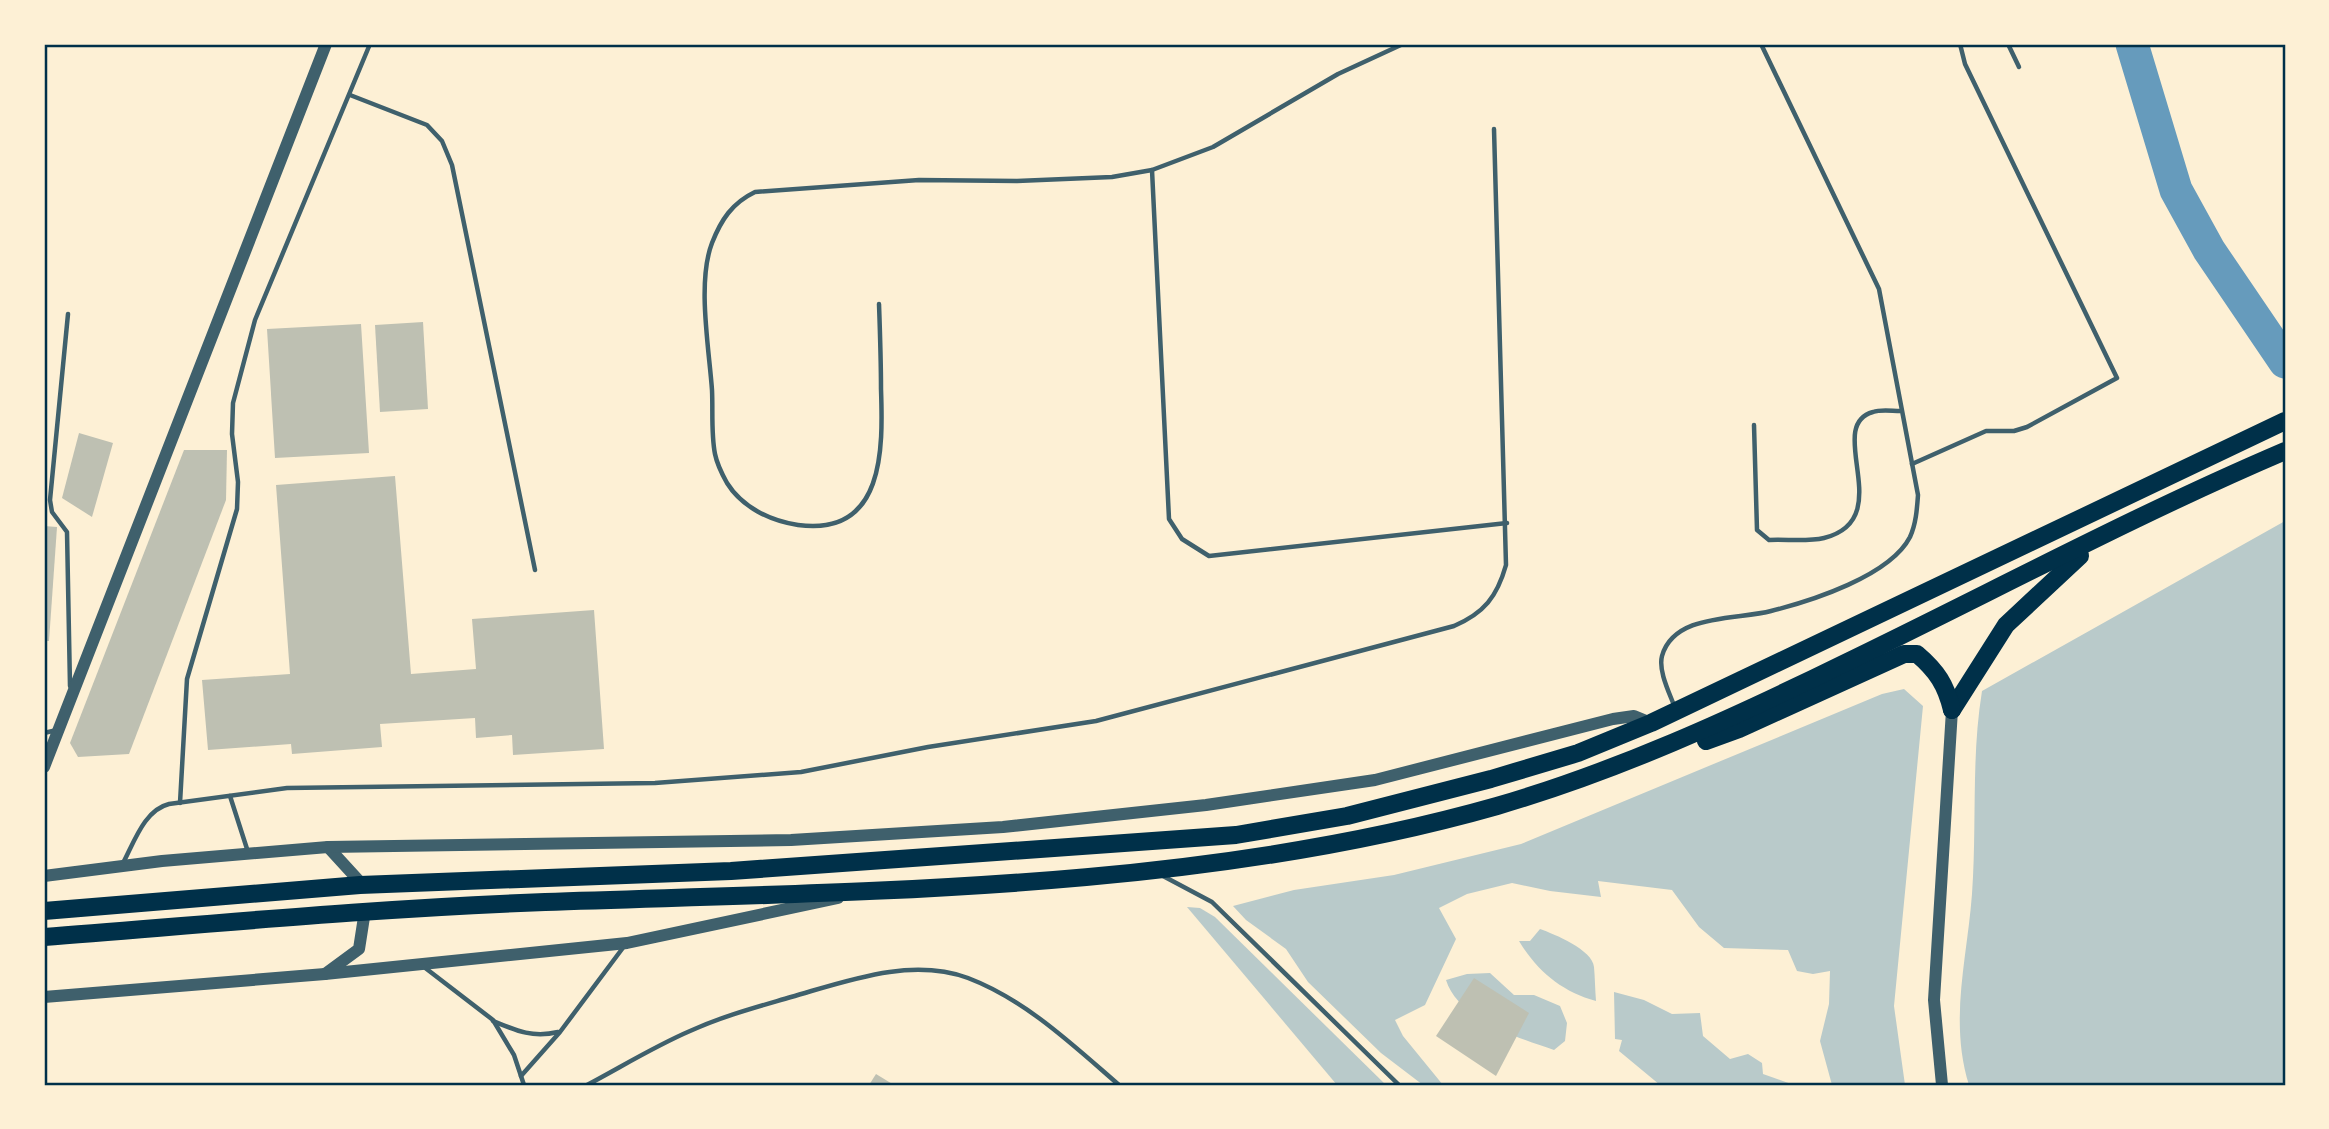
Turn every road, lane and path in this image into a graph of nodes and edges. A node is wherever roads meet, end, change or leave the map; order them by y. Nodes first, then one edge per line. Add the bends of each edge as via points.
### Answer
1 (326, 44) edge
2 (370, 44) edge
3 (1403, 44) edge
4 (1761, 44) edge
5 (1960, 44) edge
6 (2008, 44) edge
7 (2019, 67) dead end
8 (350, 94) junction
9 (1494, 129) dead end
10 (1153, 170) junction
11 (879, 304) dead end
12 (68, 314) dead end
13 (1900, 411) junction
14 (2285, 421) edge
15 (1754, 425) dead end
16 (2285, 451) edge
17 (1912, 464) junction
18 (1507, 523) junction
19 (2099, 539) junction
20 (535, 570) dead end
21 (71, 698) junction
22 (1952, 710) junction
23 (1675, 711) junction
24 (1651, 723) junction
25 (58, 730) junction
26 (44, 733) edge
27 (44, 767) edge
28 (1589, 775) junction
29 (230, 796) junction
30 (180, 803) junction
31 (328, 847) junction
32 (248, 853) junction
33 (122, 866) junction
34 (1150, 869) junction
35 (44, 876) edge
36 (360, 882) dead end
37 (871, 891) junction
38 (44, 911) edge
39 (364, 917) dead end
40 (44, 937) edge
41 (627, 943) junction
42 (421, 964) junction
43 (325, 974) junction
44 (44, 997) edge
45 (493, 1020) junction
46 (560, 1032) junction
47 (521, 1076) junction
48 (524, 1085) edge
49 (587, 1085) edge
50 (1119, 1085) edge
51 (1399, 1085) edge
52 (1942, 1085) edge

1 - 21 street
2 - 8 lane
3 - 10 lane via 1338,74 1213,147
4 - 13 lane via 1879,289
5 - 17 lane via 1965,64 2117,378 2027,427 1986,431
6 - 7 lane
8 - 20 lane via 427,125 442,141 452,165
8 - 30 lane via 255,320 233,403 237,509 187,679
9 - 18 lane
10 - 11 lane via 1112,177 919,180 755,192 739,200 725,215 711,244 706,276 715,452 728,485 762,515 798,525 840,522 869,494 879,468 882,437
10 - 18 lane via 1169,519 1182,539 1209,555
12 - 21 lane via 50,500 68,539
13 - 15 lane via 1874,411 1860,421 1855,437 1860,506 1847,527 1823,538 1769,540 1757,530
13 - 17 lane
14 - 23 highway
16 - 19 highway
17 - 23 lane via 1918,495 1916,518 1901,550 1886,564 1843,586 1772,611 1706,621 1683,632 1662,655
18 - 29 lane via 1506,565 1499,588 1473,617 1454,626 1096,721 801,772 655,783 287,788
19 - 22 highway via 2006,625
19 - 28 highway via 1717,725
21 - 25 street
22 - 28 highway via 1945,685 1931,665 1917,654 1904,654 1739,730
22 - 52 street via 1934,1000
23 - 24 highway
24 - 31 street via 1634,716 1613,719 1376,780 1016,826 790,840
24 - 38 highway via 1578,753 1491,779 1347,816 1236,835 731,872 360,885
25 - 26 lane
25 - 27 street
28 - 34 highway via 1394,833
29 - 30 lane
29 - 32 lane
30 - 33 lane via 158,807 149,815
31 - 32 street
31 - 36 street
32 - 33 street
33 - 35 street
34 - 37 highway
34 - 51 lane via 1212,902
37 - 40 highway via 471,904
37 - 41 street
39 - 43 street via 359,949
41 - 42 street
41 - 46 lane
42 - 43 street
42 - 45 lane
43 - 44 street
45 - 46 lane via 526,1034
45 - 47 lane
46 - 47 lane
47 - 48 lane
49 - 50 lane via 690,1031 729,1016 864,976 921,969 967,978 1008,1000 1051,1027

